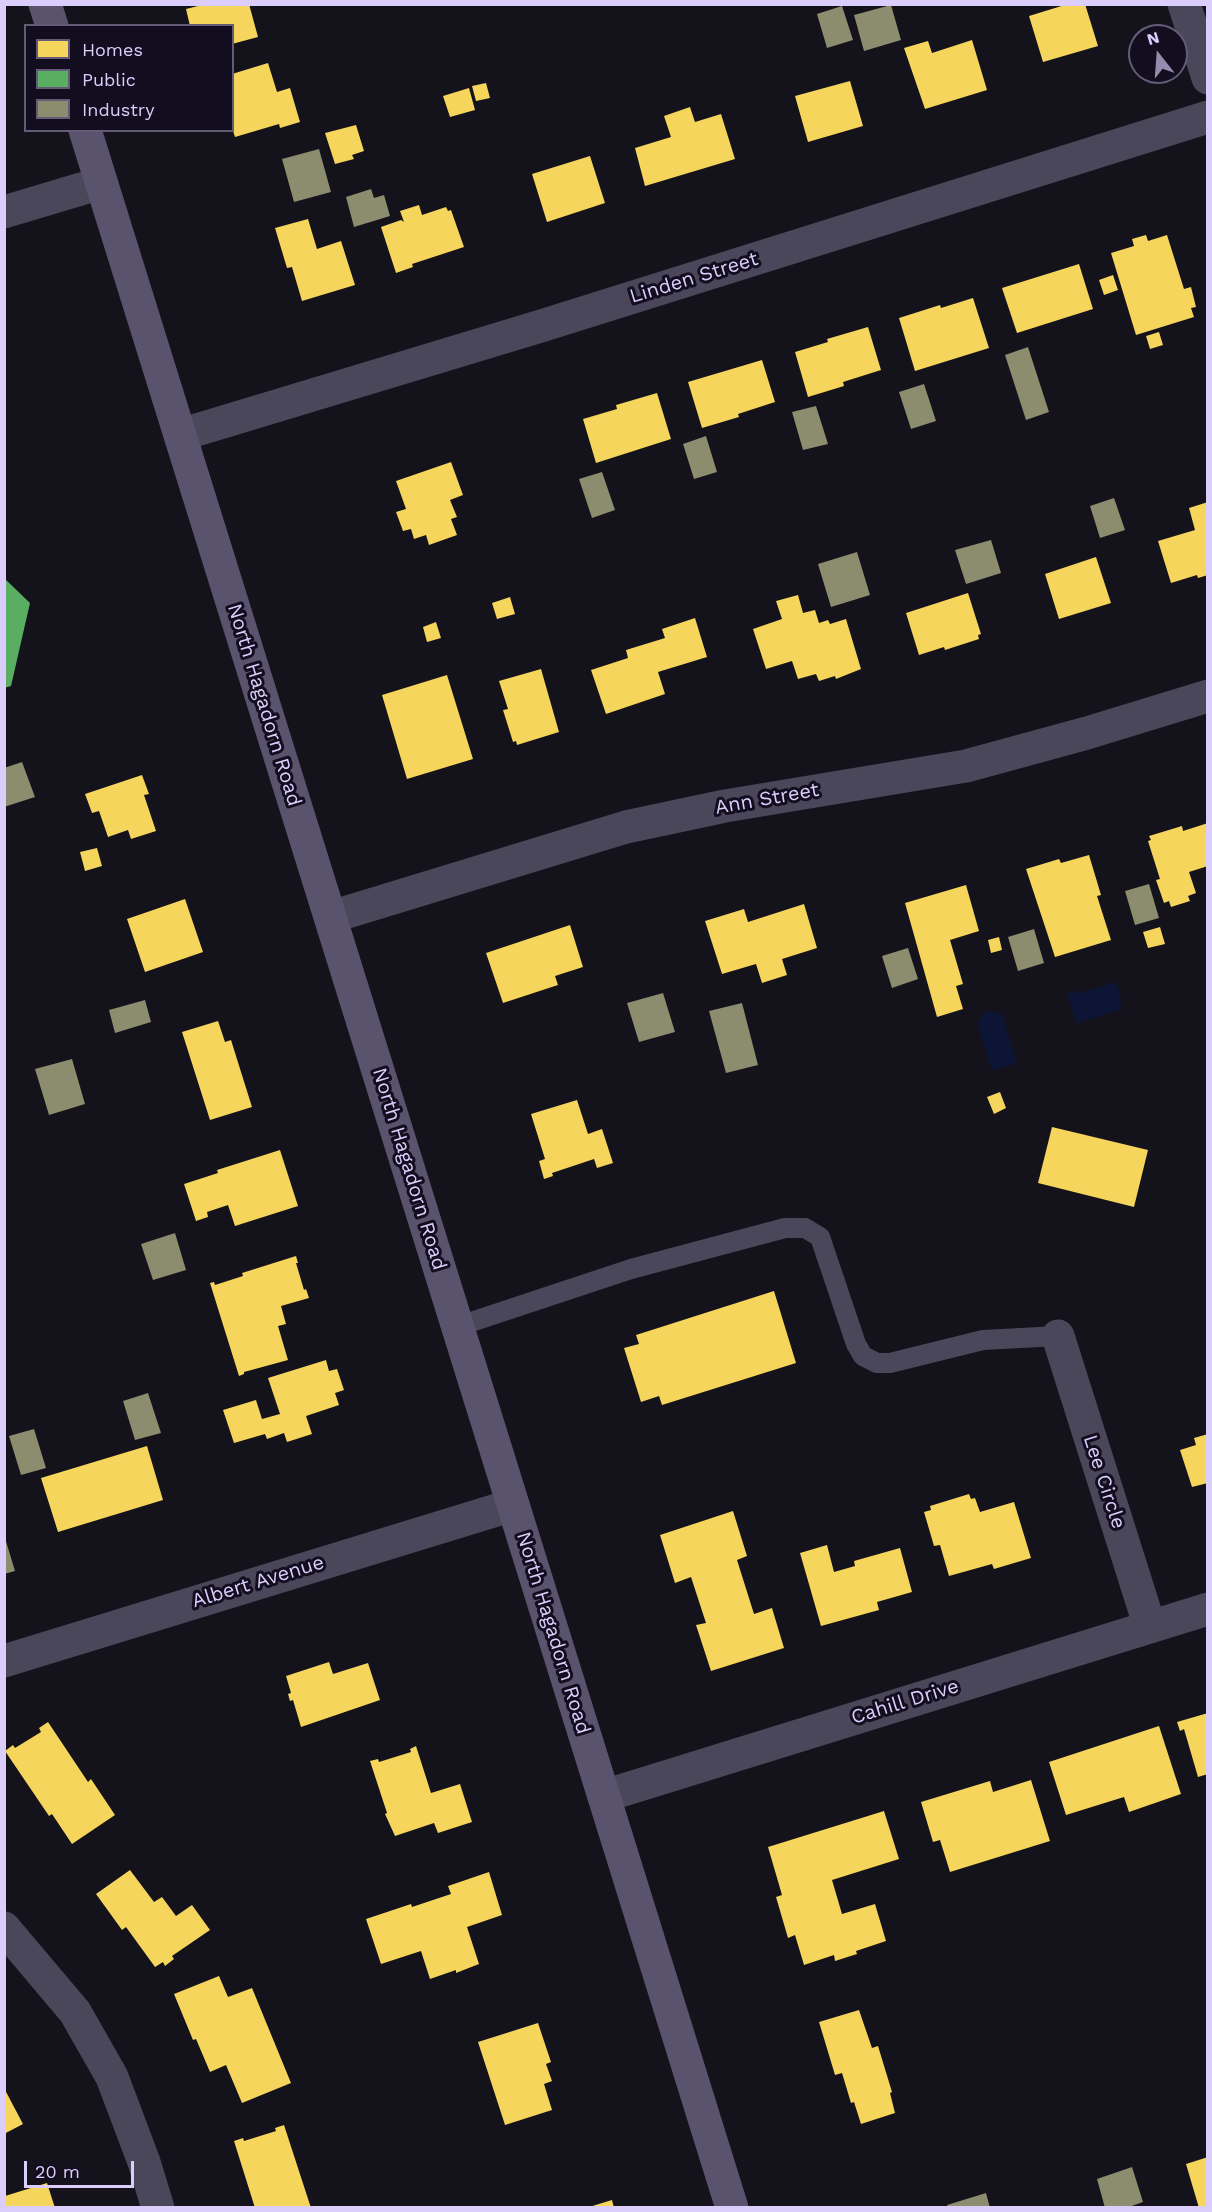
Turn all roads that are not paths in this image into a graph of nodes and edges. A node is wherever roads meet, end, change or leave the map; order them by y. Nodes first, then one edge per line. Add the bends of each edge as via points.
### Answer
1 (45, 4) edge
2 (1184, 4) edge
3 (51, 24) edge
4 (1208, 78) edge
5 (1208, 117) edge
6 (86, 132) edge
7 (101, 183) junction
8 (4, 212) edge
9 (180, 435) junction
10 (1208, 696) edge
11 (331, 917) junction
12 (459, 1326) junction
13 (1058, 1336) joint
14 (513, 1505) junction
15 (1208, 1609) edge
16 (1150, 1627) junction
17 (4, 1661) edge
18 (604, 1796) junction
19 (4, 1928) edge
20 (158, 2208) edge
21 (732, 2208) edge

1 - 3 street
2 - 4 street
5 - 9 street, Linden Street
6 - 7 street, North Hagadorn Road
7 - 8 street
7 - 9 street, North Hagadorn Road
9 - 11 street, North Hagadorn Road
10 - 11 street, Ann Street via 966,765 626,827
11 - 12 street, North Hagadorn Road
12 - 13 lane via 631,1269 785,1228 805,1228 820,1237 863,1356 877,1363 983,1340
12 - 14 street, North Hagadorn Road
13 - 16 street, Lee Circle
14 - 17 street, Albert Avenue
14 - 18 street, North Hagadorn Road
15 - 16 street, Cahill Drive
16 - 18 street, Cahill Drive
18 - 21 street, North Hagadorn Road
19 - 20 street via 75,2012 112,2077

